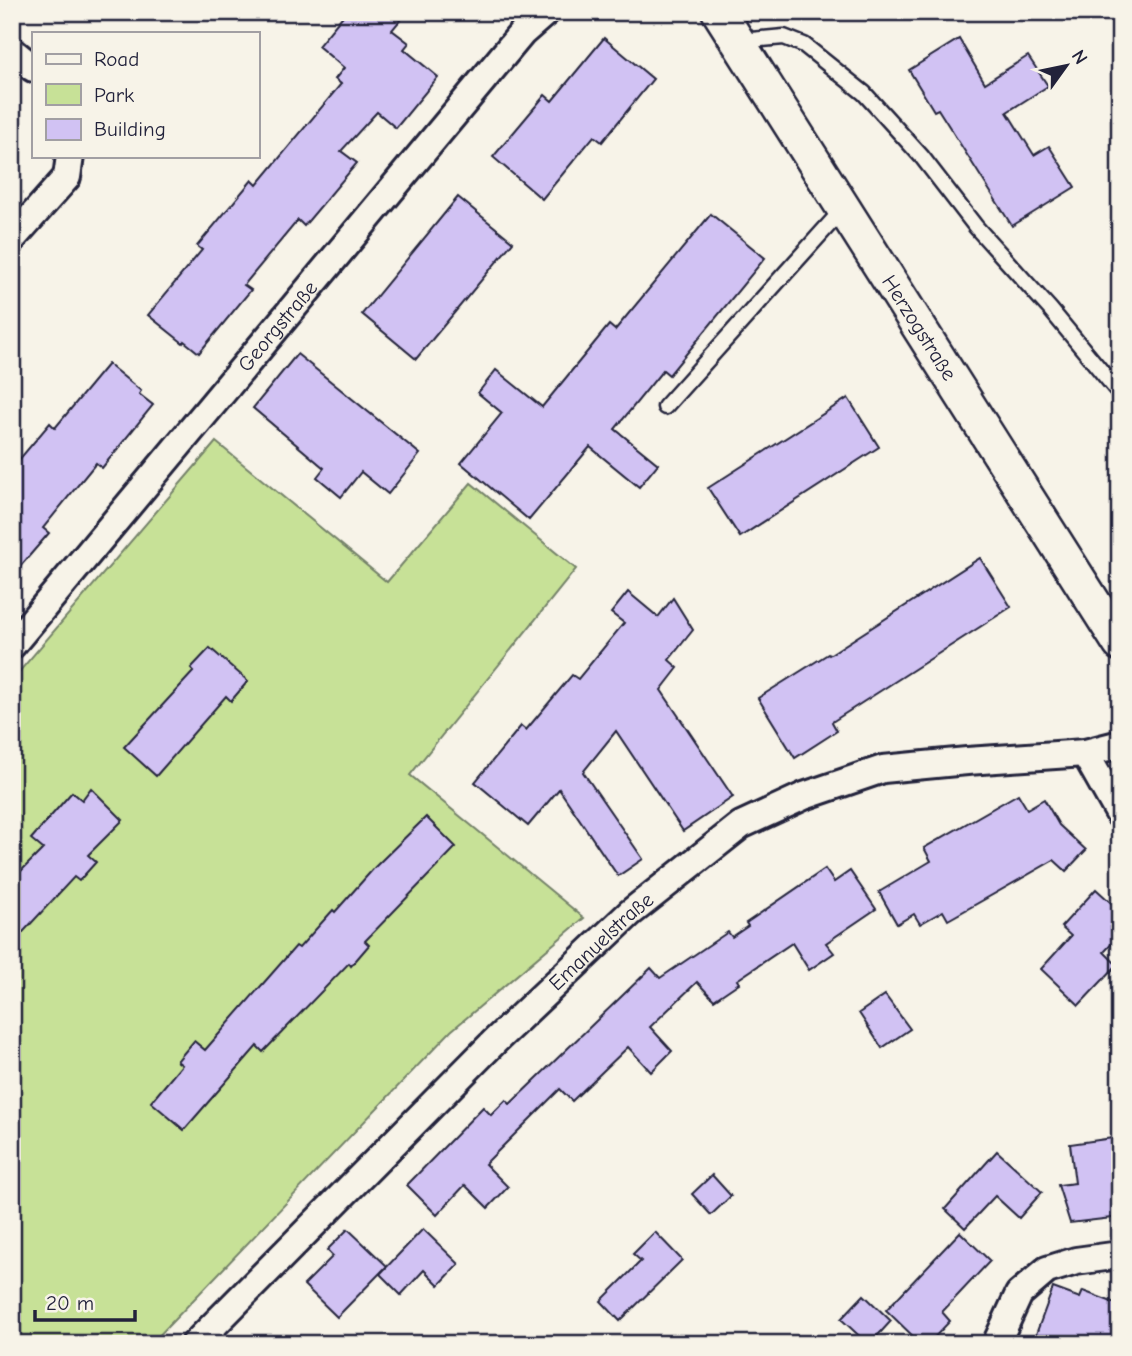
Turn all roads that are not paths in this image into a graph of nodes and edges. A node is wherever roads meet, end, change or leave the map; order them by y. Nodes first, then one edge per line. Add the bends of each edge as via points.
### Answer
1 (546, 12) edge
2 (719, 12) edge
3 (736, 42) junction
4 (12, 51) edge
5 (32, 67) edge
6 (70, 158) edge
7 (843, 209) junction
8 (12, 239) edge
9 (1120, 394) edge
10 (665, 407) dead end
11 (1116, 628) edge
12 (12, 645) edge
13 (1120, 744) edge
14 (1084, 752) junction
15 (1120, 815) edge
16 (1120, 1255) edge
17 (195, 1344) edge
18 (996, 1344) edge

1 - 12 street, Georgstraße via 522,33
2 - 3 street, Herzogstraße
3 - 7 street, Herzogstraße
3 - 9 lane via 784,37 804,45 864,93
4 - 5 street
6 - 8 street via 67,177
7 - 10 lane
7 - 11 street, Herzogstraße
13 - 14 street, Emanuelstraße
14 - 15 street
14 - 17 street, Emanuelstraße via 883,769 804,796 741,825 630,913 534,1004
16 - 18 street via 1047,1270 1019,1294

